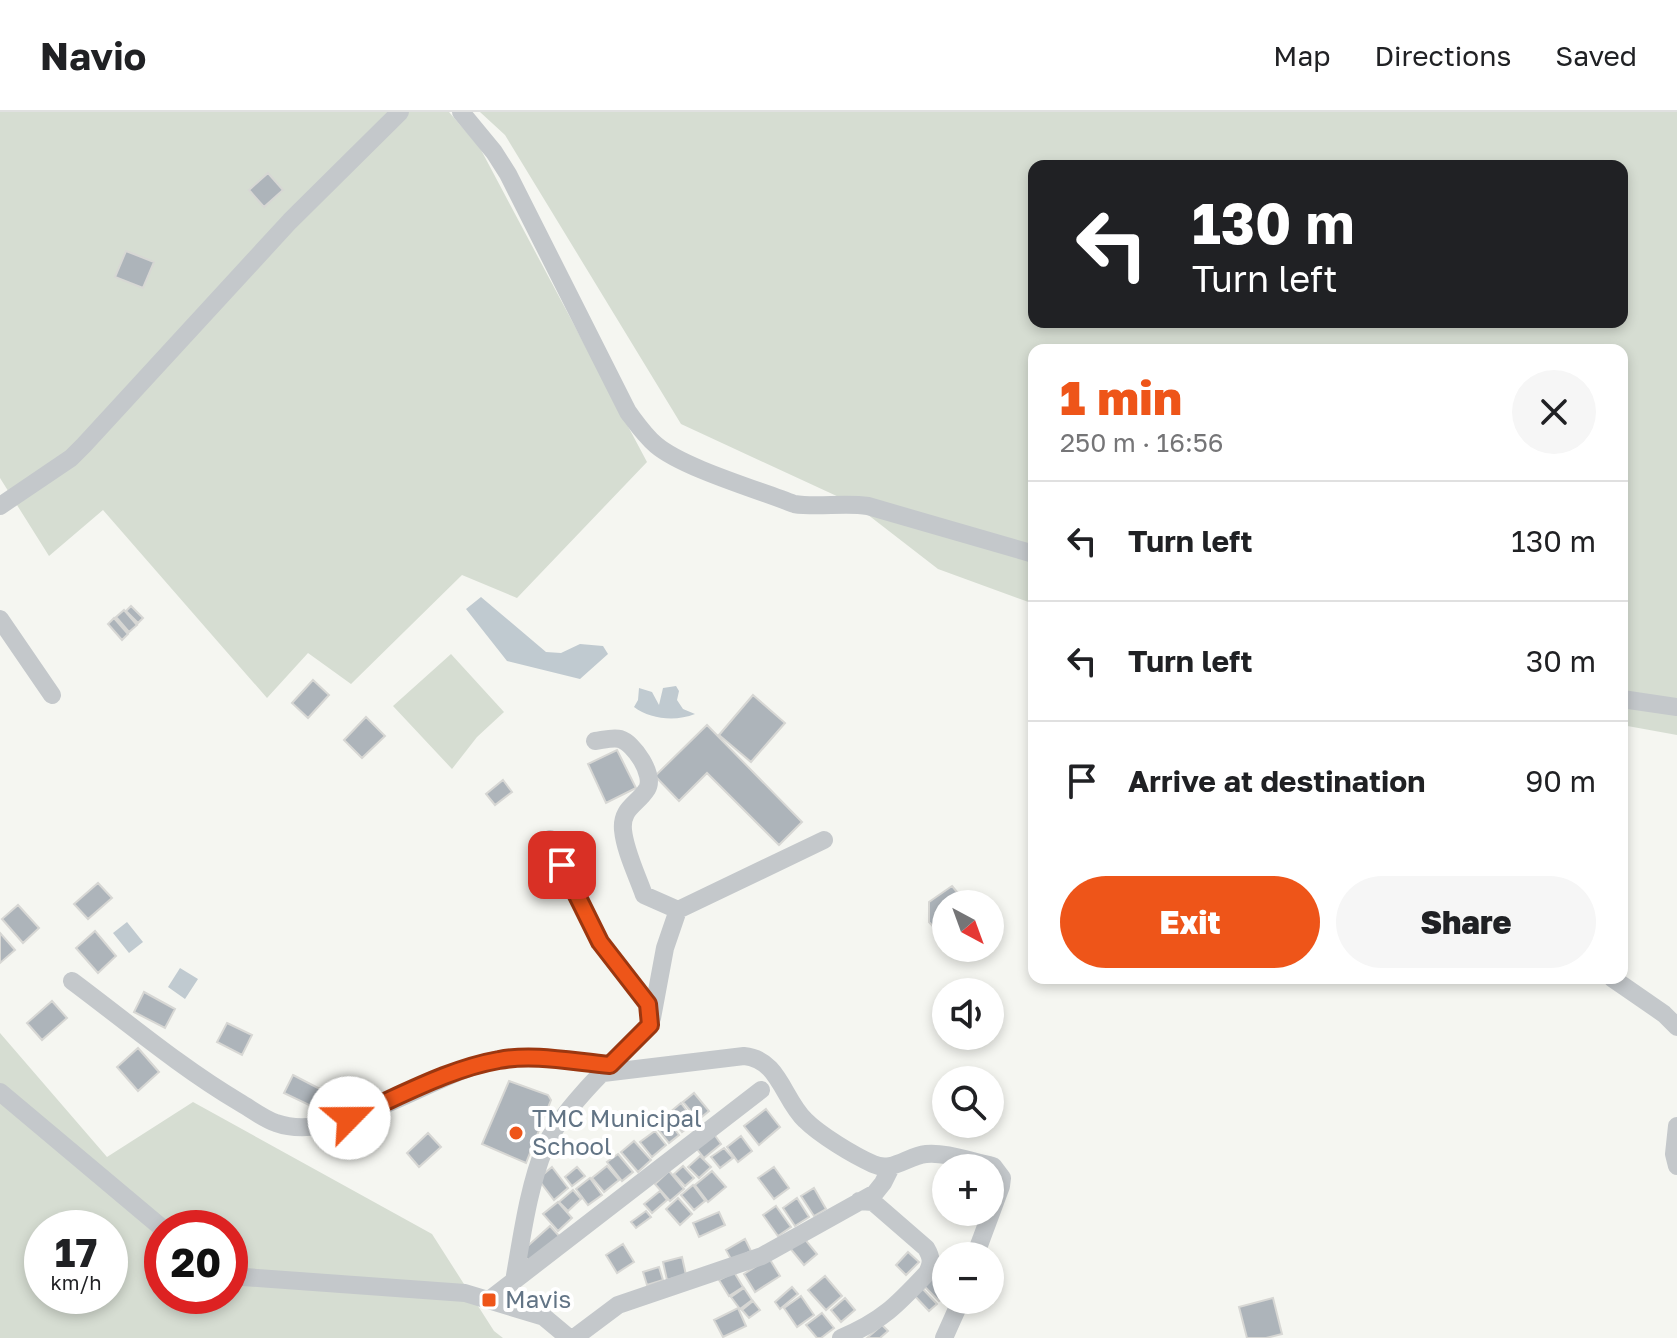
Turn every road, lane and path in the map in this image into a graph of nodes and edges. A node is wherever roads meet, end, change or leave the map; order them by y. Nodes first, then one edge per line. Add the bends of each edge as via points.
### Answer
1 (400, 112) edge
2 (461, 112) edge
3 (0, 506) edge
4 (1028, 552) edge
5 (0, 619) edge
6 (52, 695) dead end
7 (1628, 700) edge
8 (1677, 707) edge
9 (595, 741) dead end
10 (550, 839) dead end
11 (824, 840) dead end
12 (678, 910) junction
13 (72, 981) dead end
14 (1621, 984) edge
15 (650, 1025) junction
16 (1677, 1027) edge
17 (606, 1069) junction
18 (761, 1090) dead end
19 (0, 1092) edge
20 (1677, 1126) edge
21 (1677, 1166) edge
22 (891, 1167) junction
23 (859, 1201) junction
24 (144, 1213) edge
25 (980, 1242) edge
26 (248, 1277) edge
27 (514, 1281) junction
28 (489, 1300) junction
29 (955, 1314) edge
30 (572, 1338) edge
31 (841, 1338) edge
32 (944, 1338) edge

1 - 3 street via 290,221 84,445
2 - 4 street via 508,174 628,412 658,447 794,504 868,506
5 - 6 street
7 - 8 street
9 - 12 street via 626,741 645,764 650,781 626,810 623,830 644,895
10 - 15 street via 600,942 648,1004
11 - 12 street
12 - 15 street
13 - 17 street via 211,1085 275,1123 299,1128 349,1118 499,1059 522,1057
14 - 16 street
15 - 17 street
17 - 22 street via 757,1057 815,1128 874,1165
17 - 27 street via 545,1147
18 - 27 street
19 - 24 street
20 - 21 street
22 - 23 street via 879,1189
22 - 25 street via 931,1154 993,1166 1001,1186
23 - 30 street via 762,1256 618,1305
23 - 31 street via 873,1202 926,1248 931,1266 891,1312
26 - 28 street via 465,1293
27 - 28 street
28 - 30 street via 544,1317
29 - 32 street

